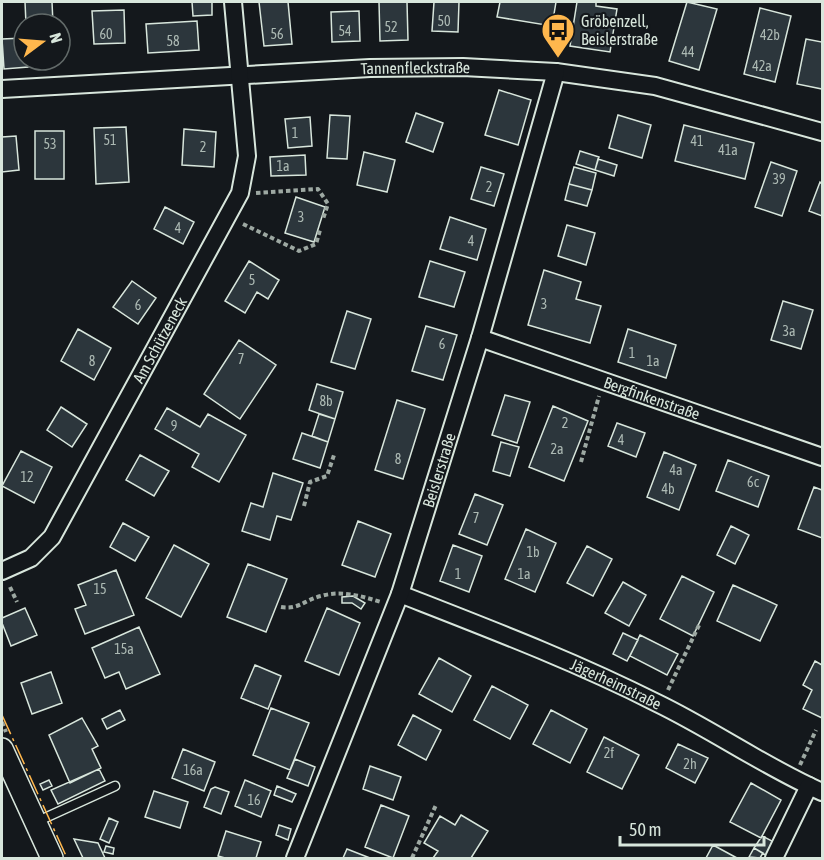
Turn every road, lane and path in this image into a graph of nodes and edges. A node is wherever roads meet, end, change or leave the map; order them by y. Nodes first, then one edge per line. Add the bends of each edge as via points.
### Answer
1 (233, 2) edge
2 (556, 72) junction
3 (240, 75) junction
4 (2, 89) edge
5 (822, 132) edge
6 (240, 194) junction
7 (226, 216) junction
8 (323, 219) dead end
9 (320, 230) dead end
10 (480, 338) junction
11 (604, 382) junction
12 (334, 455) dead end
13 (822, 457) edge
14 (581, 462) dead end
15 (304, 506) dead end
16 (2, 571) edge
17 (400, 594) junction
18 (383, 603) dead end
19 (281, 607) dead end
20 (700, 623) dead end
21 (661, 704) junction
22 (816, 730) dead end
23 (2, 749) edge
24 (794, 778) junction
25 (115, 786) dead end
26 (816, 789) edge
27 (436, 805) dead end
28 (35, 822) junction
29 (52, 858) edge
30 (296, 858) edge
31 (412, 858) edge
32 (774, 858) edge

1 - 3 street, Am Schützeneck
2 - 3 street, Tannenfleckstraße via 463,67
2 - 5 street, Tannenfleckstraße via 654,86
2 - 10 street, Beislerstraße
3 - 4 street, Tannenfleckstraße
3 - 6 street, Am Schützeneck via 247,156
6 - 7 street, Am Schützeneck
6 - 8 path via 318,189 327,204
7 - 9 path via 299,251 316,244
7 - 16 street, Am Schützeneck via 52,537 31,558
10 - 11 street, Bergfinkenstraße
10 - 17 street, Beislerstraße
11 - 13 street, Bergfinkenstraße
11 - 14 path
12 - 15 path via 327,476 310,482
17 - 21 street, Jägerheimstraße via 527,643
17 - 30 street, Beislerstraße
18 - 19 path via 354,594 321,596 293,609
20 - 21 path
21 - 24 street, Jägerheimstraße
22 - 24 path
23 - 28 street
24 - 26 street, Jägerheimstraße
25 - 28 lane
26 - 32 street
27 - 31 path
28 - 29 street

